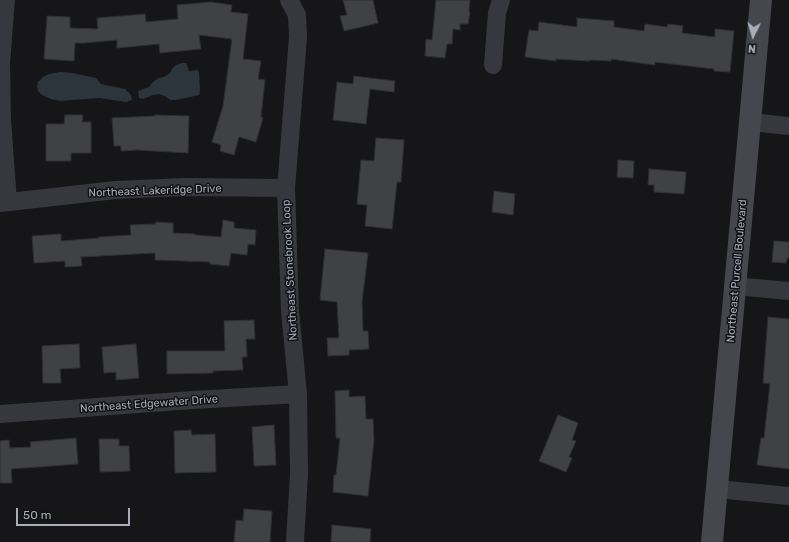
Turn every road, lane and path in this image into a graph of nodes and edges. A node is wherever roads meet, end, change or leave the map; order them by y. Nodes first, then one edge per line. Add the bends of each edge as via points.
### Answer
1 (6, 0) edge
2 (289, 0) edge
3 (501, 0) edge
4 (761, 0) edge
5 (493, 65) dead end
6 (750, 122) junction
7 (789, 126) edge
8 (286, 188) junction
9 (4, 203) edge
10 (735, 286) junction
11 (789, 291) edge
12 (298, 394) junction
13 (0, 414) edge
14 (717, 489) junction
15 (789, 496) edge
16 (295, 542) edge
17 (712, 542) edge

1 - 9 street via 1,70
2 - 8 street, Northeast Stonebrook Loop via 297,15 298,37
3 - 5 street via 497,13
4 - 6 street, Northeast Purcell Boulevard
6 - 7 street
6 - 10 street, Northeast Purcell Boulevard
8 - 9 street, Northeast Lakeridge Drive via 182,187 115,190
8 - 12 street, Northeast Stonebrook Loop via 290,311
10 - 11 street
10 - 14 street, Northeast Purcell Boulevard
12 - 13 street, Northeast Edgewater Drive
12 - 16 street, Northeast Stonebrook Loop via 299,474
14 - 15 street
14 - 17 street, Northeast Purcell Boulevard

